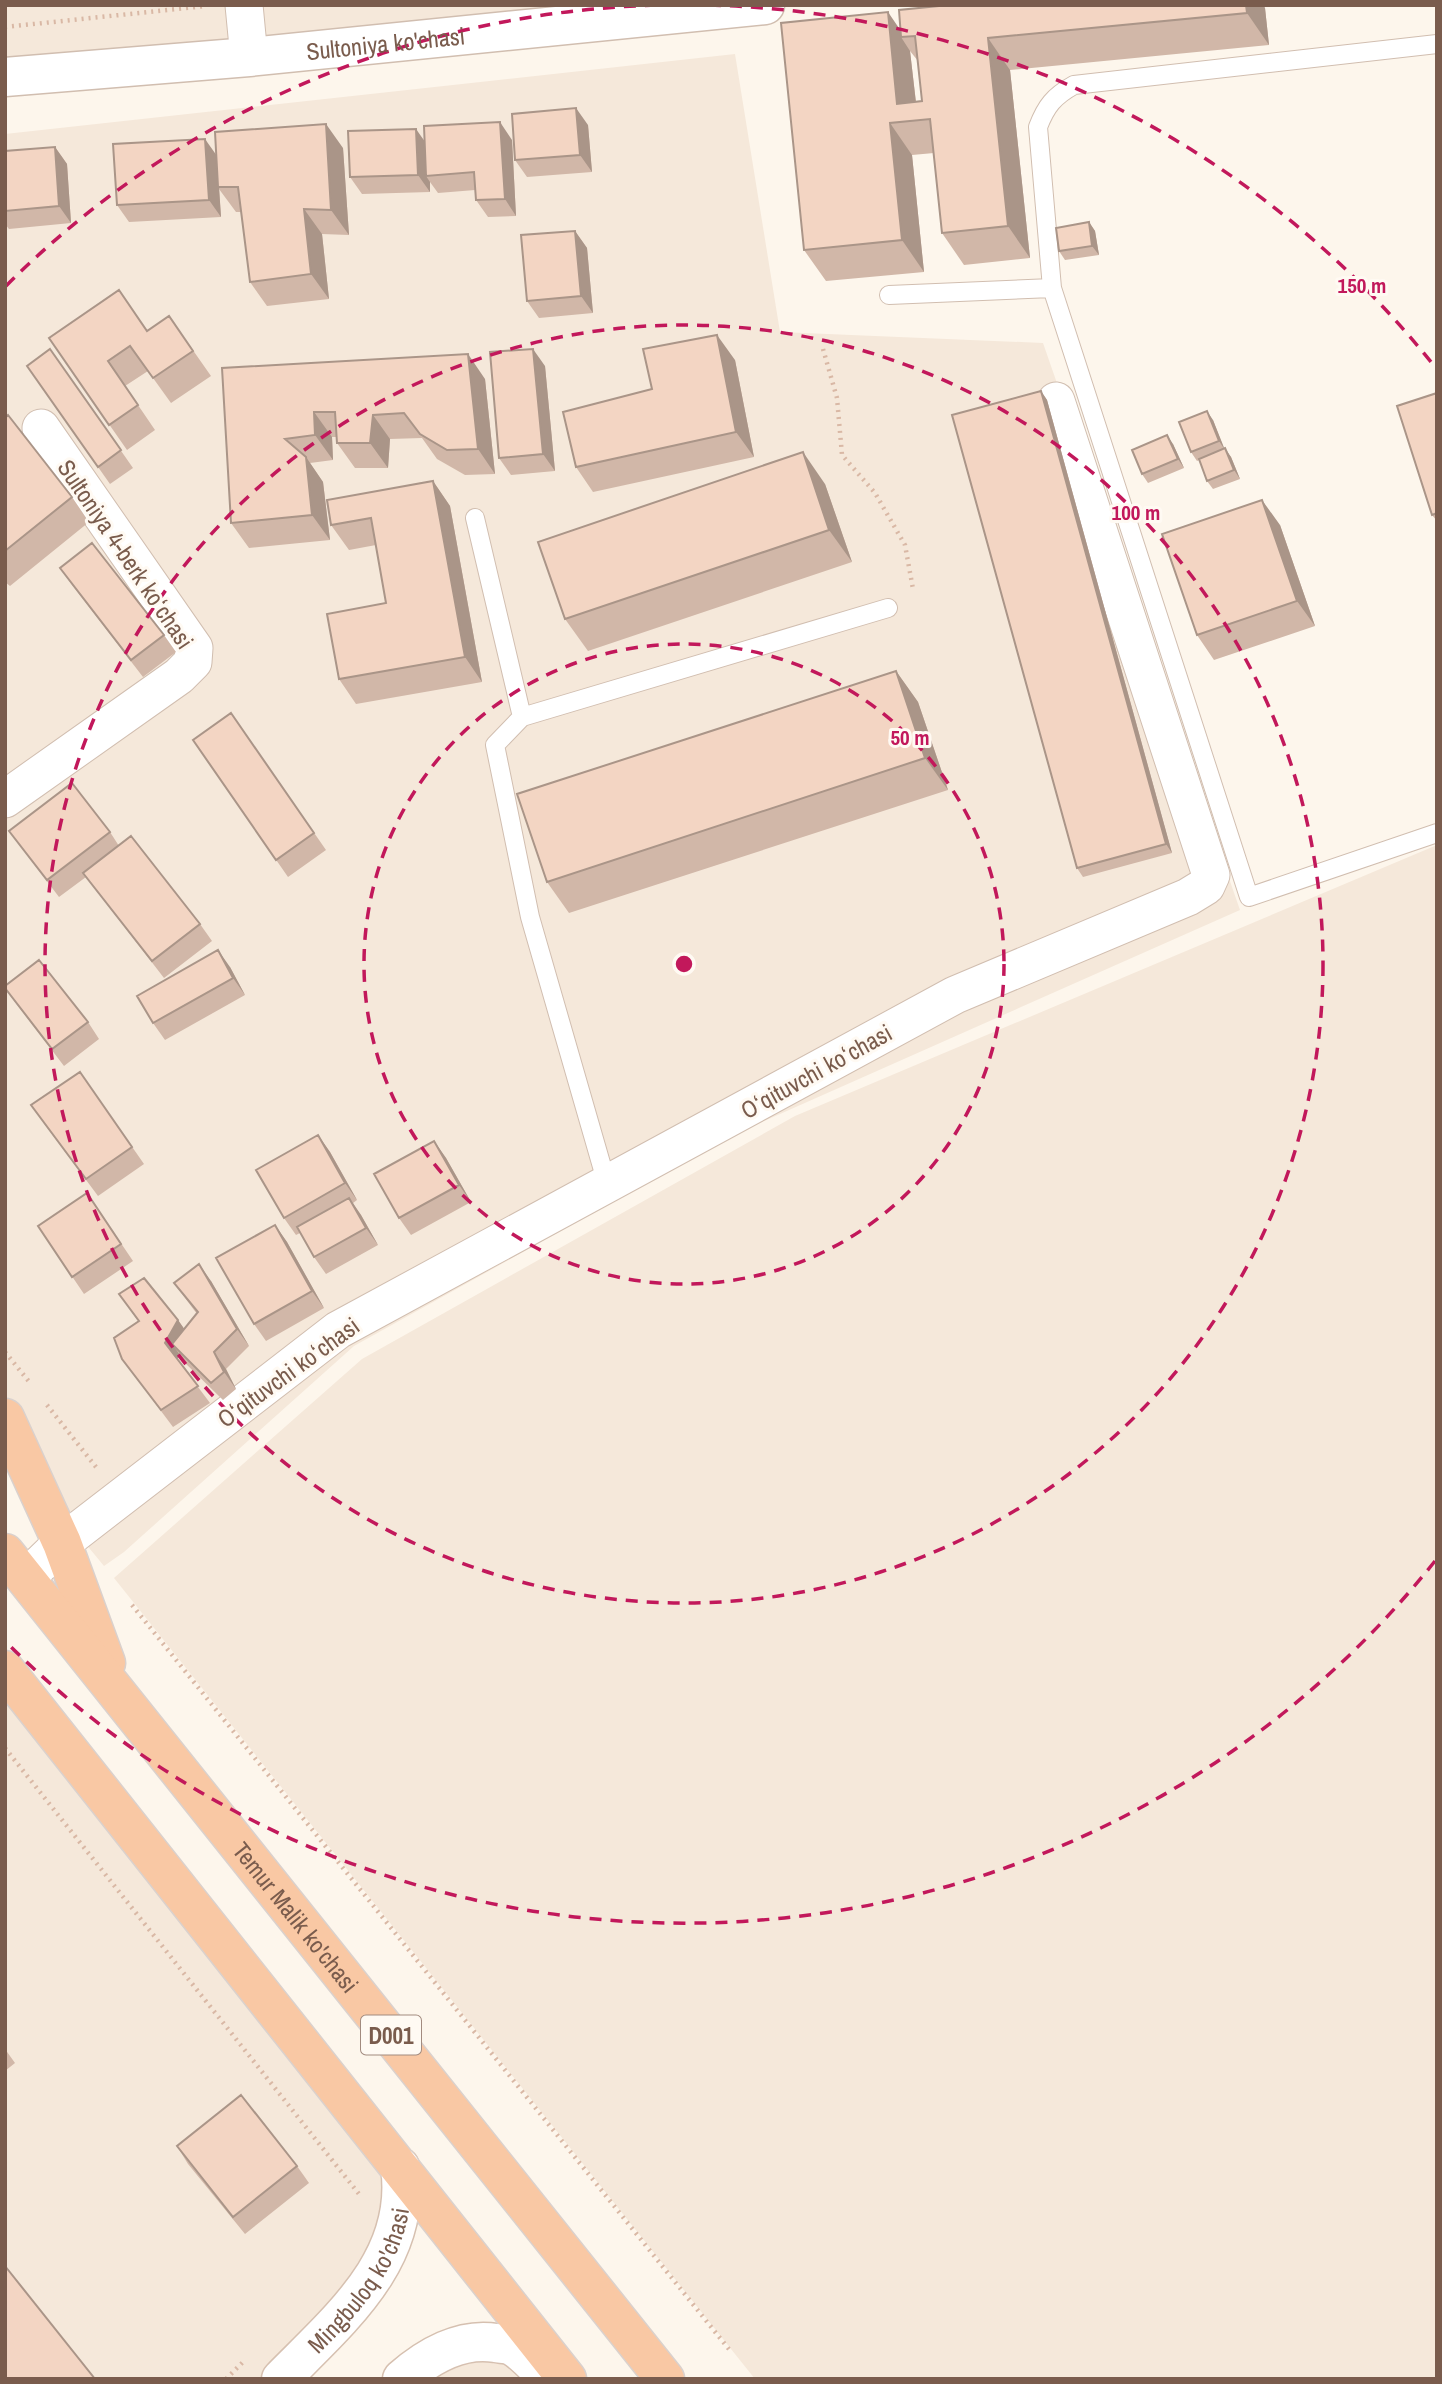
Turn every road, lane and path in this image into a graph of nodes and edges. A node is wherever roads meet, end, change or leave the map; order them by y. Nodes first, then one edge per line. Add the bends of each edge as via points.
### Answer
1 (216, 5) edge
2 (244, 5) edge
3 (765, 5) edge
4 (5, 27) edge
5 (1437, 44) edge
6 (249, 57) junction
7 (5, 77) edge
8 (1052, 288) junction
9 (889, 295) dead end
10 (823, 349) dead end
11 (1056, 401) dead end
12 (41, 428) dead end
13 (475, 518) dead end
14 (888, 608) joint
15 (522, 717) junction
16 (5, 799) edge
17 (1437, 833) edge
18 (607, 1184) junction
19 (5, 1352) edge
20 (5, 1418) edge
21 (76, 1532) junction
22 (15, 1566) edge
23 (129, 1602) dead end
24 (5, 1670) edge
25 (116, 1691) junction
26 (5, 1748) edge
27 (400, 2167) junction
28 (359, 2194) dead end
29 (732, 2353) dead end
30 (244, 2360) dead end
31 (226, 2379) edge
32 (281, 2379) edge
33 (402, 2379) edge
34 (549, 2379) edge
35 (567, 2379) edge
36 (666, 2379) edge

1 - 4 path
2 - 6 street
3 - 6 street, Sultoniya ko'chasi
5 - 8 lane via 1074,85 1059,94 1045,108 1038,127
6 - 7 street, Sultoniya ko'chasi
8 - 9 lane
8 - 17 lane via 1248,897
10 - 14 path via 837,398 842,455 875,493 905,545 915,599
11 - 18 street, Oʻqituvchi koʻchasi via 1211,875 1206,886 955,995
12 - 16 street, Sultoniya 4-berk koʻchasi via 194,648 193,662
13 - 15 lane
14 - 15 lane
15 - 18 lane via 495,745 530,917
18 - 21 street, Oʻqituvchi koʻchasi via 338,1330
19 - 21 path via 97,1468
20 - 21 highway
21 - 22 street, Oʻqituvchi koʻchasi
21 - 25 highway
22 - 25 highway, Temur Malik ko'chasi / D001
23 - 29 path
24 - 27 highway
25 - 36 highway, Temur Malik ko'chasi / D001
26 - 28 path
27 - 32 street, Mingbuloq ko'chasi via 400,2213 381,2265 345,2313
27 - 35 highway
30 - 31 path
33 - 34 street via 446,2350 486,2341 511,2345

